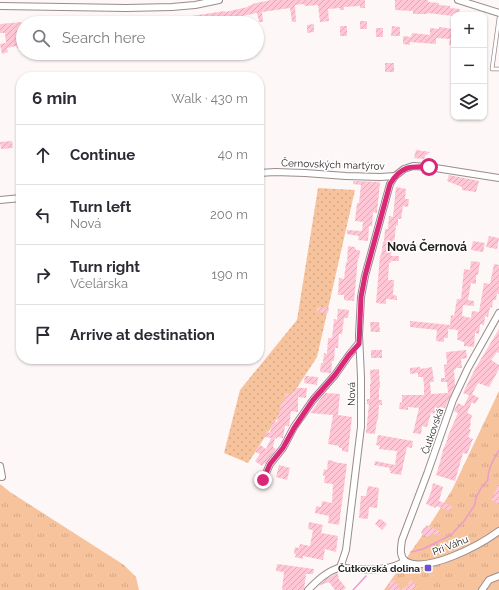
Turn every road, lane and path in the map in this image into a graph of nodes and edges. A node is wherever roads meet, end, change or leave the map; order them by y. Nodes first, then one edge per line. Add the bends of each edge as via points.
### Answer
1 (219, 0) edge
2 (458, 0) edge
3 (470, 2) edge
4 (0, 6) edge
5 (499, 12) edge
6 (499, 18) edge
7 (499, 69) edge
8 (264, 173) edge
9 (395, 176) junction
10 (499, 178) edge
11 (16, 198) edge
12 (0, 200) edge
13 (499, 313) edge
14 (359, 344) junction
15 (0, 466) edge
16 (1, 476) edge
17 (263, 480) dead end
18 (499, 531) edge
19 (405, 561) junction
20 (340, 568) junction
21 (499, 576) edge
22 (308, 590) edge
23 (482, 590) edge

1 - 4 street via 172,7
2 - 3 street
3 - 5 street
6 - 7 lane via 492,69
8 - 9 street, Černovských martýrov
9 - 10 street, Černovských martýrov via 404,169 414,166
9 - 14 street, Nová via 390,184 365,276 361,297
11 - 12 street
13 - 19 street, Čutkovská via 453,400 402,540 401,555
14 - 17 street via 313,400 270,464
14 - 20 street, Nová via 360,427 346,550
15 - 16 street
18 - 19 street, Pri Váhu via 474,547 446,559 418,565
19 - 20 street via 398,566 374,570
20 - 22 street via 327,573
21 - 23 street via 489,580

